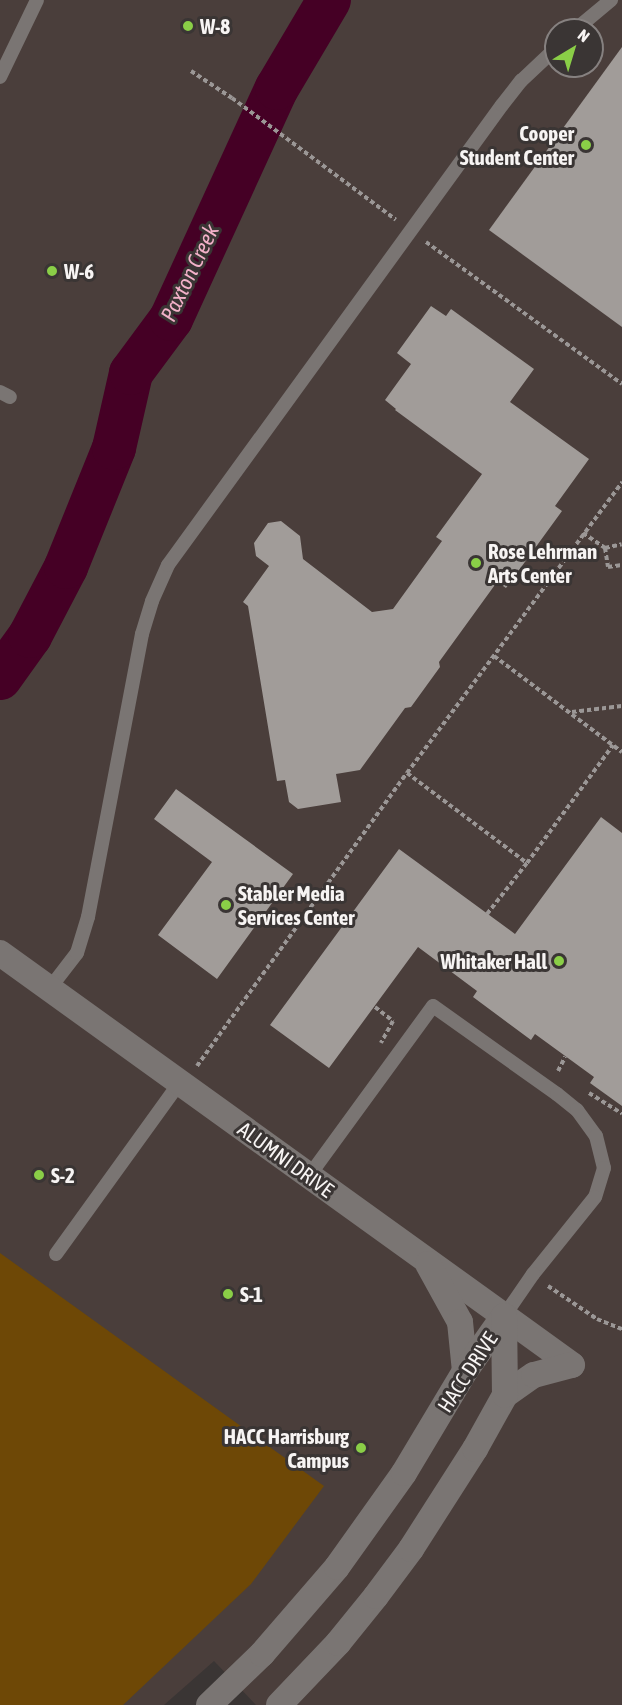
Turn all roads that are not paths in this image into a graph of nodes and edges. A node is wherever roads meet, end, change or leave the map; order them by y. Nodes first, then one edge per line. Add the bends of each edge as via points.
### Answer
1 (37, 0) edge
2 (611, 0) edge
3 (589, 18) edge
4 (544, 59) edge
5 (0, 77) edge
6 (0, 953) edge
7 (50, 988) junction
8 (188, 1074) junction
9 (309, 1176) junction
10 (56, 1254) dead end
11 (423, 1256) junction
12 (504, 1316) junction
13 (465, 1371) junction
14 (506, 1395) junction
15 (209, 1705) edge
16 (279, 1705) edge

1 - 5 lane
2 - 3 lane
4 - 7 lane via 521,81 410,230 168,565 142,634 88,917 77,953
6 - 7 street, ALUMNI DRIVE
7 - 8 street, ALUMNI DRIVE
8 - 9 street, ALUMNI DRIVE
8 - 10 lane
9 - 11 street, ALUMNI DRIVE
9 - 12 lane via 433,1006 567,1102 596,1136 604,1168 595,1197 538,1279
11 - 12 street, ALUMNI DRIVE
11 - 13 street via 460,1323
12 - 13 street, HACC DRIVE
12 - 14 street, HACC DRIVE
12 - 14 street, ALUMNI DRIVE via 572,1365 534,1375
13 - 15 street, HACC DRIVE via 404,1473 338,1567 262,1654
14 - 16 street via 411,1549 338,1643

